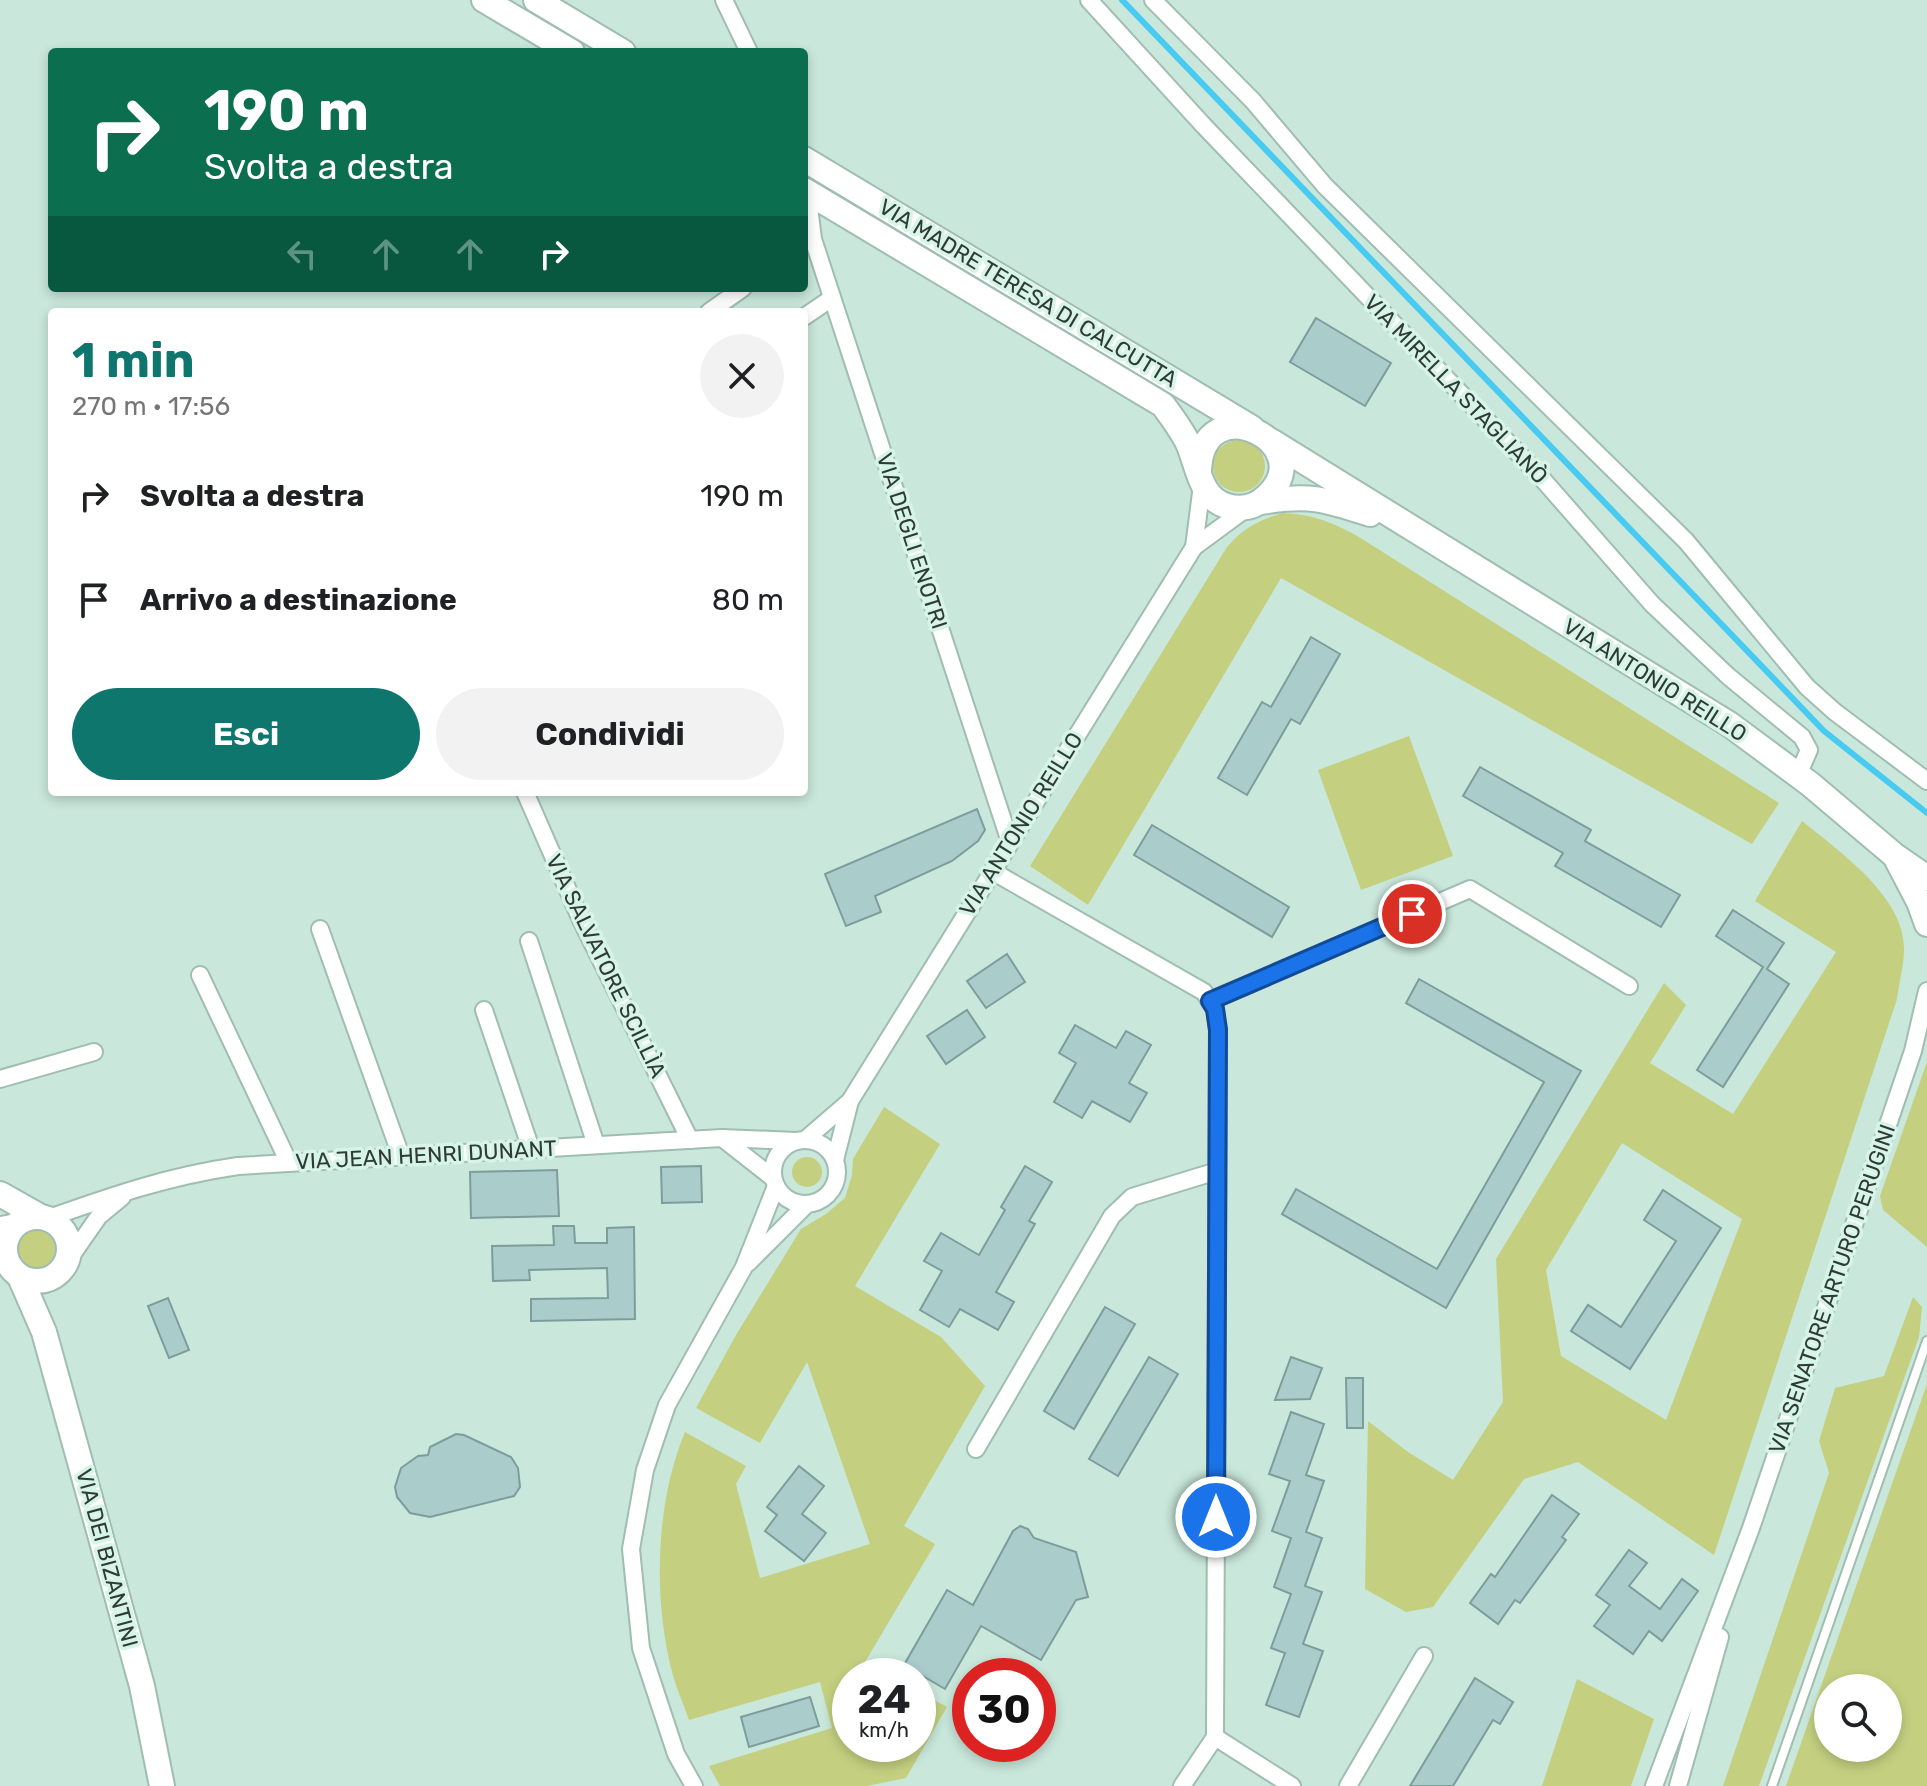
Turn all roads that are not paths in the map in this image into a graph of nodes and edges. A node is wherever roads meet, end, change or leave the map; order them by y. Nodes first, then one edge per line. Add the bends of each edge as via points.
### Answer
1 (484, 0) edge
2 (536, 0) edge
3 (724, 0) edge
4 (1089, 0) edge
5 (1153, 0) edge
6 (565, 48) edge
7 (616, 48) edge
8 (747, 48) edge
9 (808, 161) edge
10 (808, 192) edge
11 (809, 242) edge
12 (737, 292) edge
13 (832, 298) junction
14 (715, 308) edge
15 (808, 314) edge
16 (1261, 434) junction
17 (1201, 478) junction
18 (1255, 504) junction
19 (1403, 524) junction
20 (1194, 547) junction
21 (1798, 775) junction
22 (1927, 781) edge
23 (527, 796) edge
24 (1010, 842) junction
25 (1894, 855) junction
26 (992, 871) junction
27 (1927, 878) edge
28 (1927, 924) edge
29 (320, 929) dead end
30 (529, 941) dead end
31 (200, 975) dead end
32 (1629, 986) dead end
33 (1927, 991) edge
34 (1210, 1001) junction
35 (484, 1010) dead end
36 (1927, 1036) edge
37 (1913, 1051) junction
38 (94, 1052) dead end
39 (0, 1079) edge
40 (850, 1101) junction
41 (722, 1138) junction
42 (690, 1140) junction
43 (801, 1140) junction
44 (596, 1145) junction
45 (531, 1149) junction
46 (401, 1156) junction
47 (835, 1160) junction
48 (289, 1163) junction
49 (1217, 1171) junction
50 (774, 1182) junction
51 (132, 1188) junction
52 (0, 1194) edge
53 (807, 1204) junction
54 (14, 1236) edge
55 (64, 1267) junction
56 (744, 1267) junction
57 (44, 1332) junction
58 (1927, 1341) edge
59 (976, 1449) dead end
60 (1751, 1528) junction
61 (1424, 1656) dead end
62 (1215, 1737) junction
63 (162, 1786) edge
64 (694, 1786) edge
65 (1182, 1786) edge
66 (1292, 1786) edge
67 (1348, 1786) edge
68 (1654, 1786) edge
69 (1678, 1786) edge
70 (1772, 1786) edge

1 - 6 main road
2 - 7 main road
3 - 8 street
4 - 21 street, VIA MIRELLA STAGLIANÒ via 1538,474 1652,604 1802,737 1809,750
5 - 22 street via 1253,101 1325,186 1686,541 1807,687
9 - 16 main road, VIA MADRE TERESA DI CALCUTTA
10 - 17 main road, VIA MADRE TERESA DI CALCUTTA via 1163,405 1183,434
11 - 13 street, VIA DEGLI ENOTRI
12 - 14 street
13 - 15 street
13 - 24 street, VIA DEGLI ENOTRI
16 - 17 main road via 1238,426 1213,435 1199,458
16 - 18 main road via 1278,453 1280,466 1271,492
16 - 19 main road, VIA ANTONIO REILLO
17 - 18 main road via 1222,504
17 - 20 street, VIA ANTONIO REILLO
18 - 19 main road, VIA ANTONIO REILLO via 1297,496 1324,499
18 - 20 street, VIA ANTONIO REILLO
19 - 21 main road, VIA ANTONIO REILLO via 1729,724
20 - 24 street, VIA ANTONIO REILLO
21 - 25 main road, VIA ANTONIO REILLO
23 - 42 street, VIA SALVATORE SCILLÌA via 581,920
24 - 26 street, VIA ANTONIO REILLO
25 - 27 main road, VIA ANTONIO REILLO
25 - 28 main road, VIA ANTONIO REILLO
26 - 34 street via 1204,992
26 - 40 street, VIA ANTONIO REILLO
29 - 46 street
30 - 44 street
31 - 48 street
32 - 34 street via 1470,889
33 - 37 street, VIA SENATORE ARTURO PERUGINI
34 - 49 street via 1218,1030
35 - 45 street
36 - 37 street, VIA SENATORE ARTURO PERUGINI
37 - 60 street, VIA SENATORE ARTURO PERUGINI
38 - 39 street
40 - 43 street, VIA ANTONIO REILLO
40 - 47 street, VIA ANTONIO REILLO
41 - 42 street, VIA JEAN HENRI DUNANT
41 - 43 street, VIA JEAN HENRI DUNANT
41 - 50 street
42 - 44 street, VIA JEAN HENRI DUNANT
43 - 47 street via 823,1145
43 - 50 street via 777,1155
44 - 45 street, VIA JEAN HENRI DUNANT
45 - 46 street, VIA JEAN HENRI DUNANT
46 - 48 street, VIA JEAN HENRI DUNANT
47 - 53 street via 837,1180 832,1189
48 - 51 street, VIA JEAN HENRI DUNANT via 201,1171
49 - 59 street via 1132,1197 1112,1216
49 - 62 street
50 - 53 street via 789,1200
50 - 56 street
51 - 54 street, VIA JEAN HENRI DUNANT
51 - 55 street, VIA JEAN HENRI DUNANT via 99,1216
52 - 54 main road
53 - 56 street
54 - 55 main road via 42,1281
54 - 55 main road via 58,1224 69,1241
54 - 57 main road, VIA DEI BIZANTINI
55 - 57 main road, VIA DEI BIZANTINI
56 - 64 street via 667,1405 645,1470 631,1549 641,1648 676,1754
57 - 63 main road, VIA DEI BIZANTINI via 142,1686
58 - 70 lane
60 - 68 street, VIA SENATORE ARTURO PERUGINI
60 - 69 street, VIA SENATORE ARTURO PERUGINI
61 - 67 street
62 - 65 street
62 - 66 street

